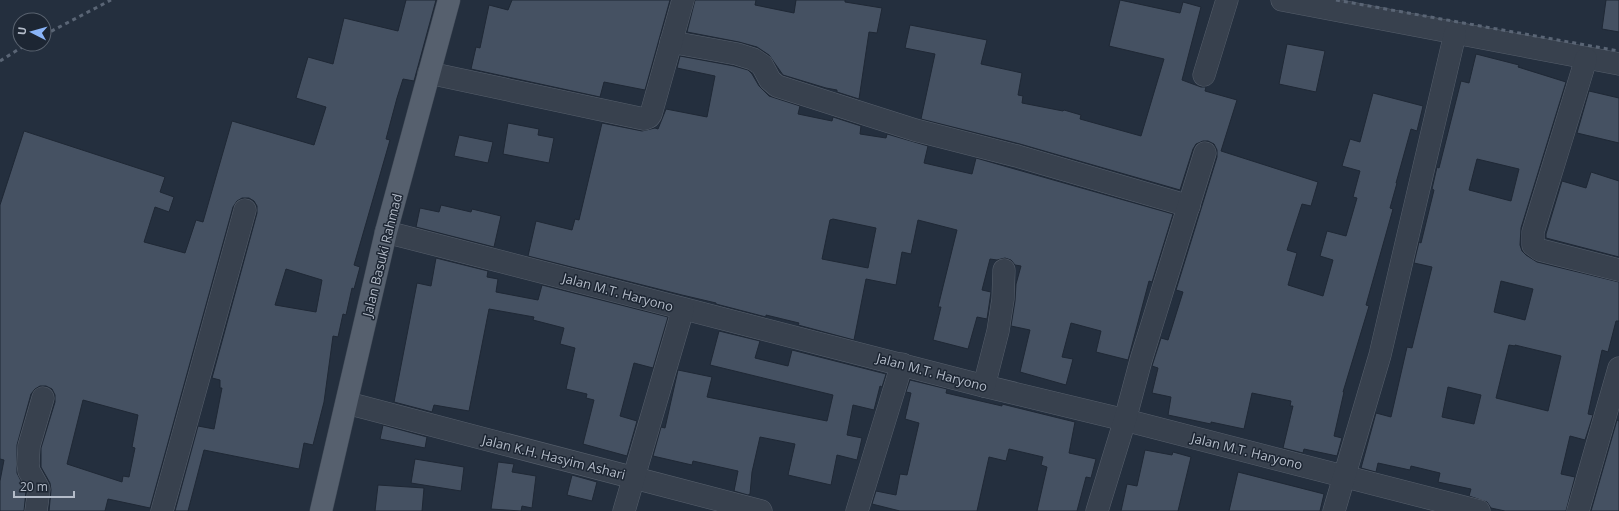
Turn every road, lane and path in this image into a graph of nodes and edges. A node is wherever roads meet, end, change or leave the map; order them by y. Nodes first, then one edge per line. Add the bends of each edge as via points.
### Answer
1 (449, 0) edge
2 (683, 0) edge
3 (1227, 0) edge
4 (1282, 0) edge
5 (1455, 34) junction
6 (671, 42) junction
7 (1586, 59) junction
8 (1619, 64) edge
9 (429, 74) junction
10 (1204, 75) dead end
11 (1205, 153) dead end
12 (1189, 206) junction
13 (245, 210) dead end
14 (386, 232) junction
15 (1004, 270) dead end
16 (1619, 270) edge
17 (683, 309) junction
18 (902, 364) junction
19 (1619, 368) edge
20 (984, 386) junction
21 (44, 398) dead end
22 (347, 403) junction
23 (1126, 420) junction
24 (1345, 476) junction
25 (635, 478) junction
26 (36, 511) edge
27 (162, 511) edge
28 (320, 511) edge
29 (624, 511) edge
30 (761, 511) edge
31 (857, 511) edge
32 (1097, 511) edge
33 (1334, 511) edge
34 (1479, 511) edge
35 (1578, 511) edge

1 - 9 main road, Jalan Basuki Rahmad
2 - 6 street
3 - 10 street
4 - 5 street
5 - 7 street
5 - 24 street via 1380,355
6 - 9 street via 651,114 644,119
6 - 12 street via 753,59 762,65 770,80 777,86 915,130 1017,156
7 - 8 street
7 - 16 street via 1533,232 1533,245 1540,250
9 - 14 main road, Jalan Basuki Rahmad
11 - 12 street
12 - 23 street via 1141,360
13 - 27 street
14 - 17 street, Jalan M.T. Haryono
14 - 22 main road, Jalan Basuki Rahmad
15 - 20 street via 998,331
17 - 18 street, Jalan M.T. Haryono
17 - 25 street
18 - 20 street, Jalan M.T. Haryono
18 - 31 street
19 - 35 street
20 - 23 street, Jalan M.T. Haryono
21 - 26 street via 30,446 28,464 39,489
22 - 25 street, Jalan K.H. Hasyim Ashari
22 - 28 main road, Jalan Basuki Rahmad
23 - 24 street, Jalan M.T. Haryono
23 - 32 street
24 - 33 street
24 - 34 street, Jalan M.T. Haryono
25 - 29 street
25 - 30 street, Jalan K.H. Hasyim Ashari

